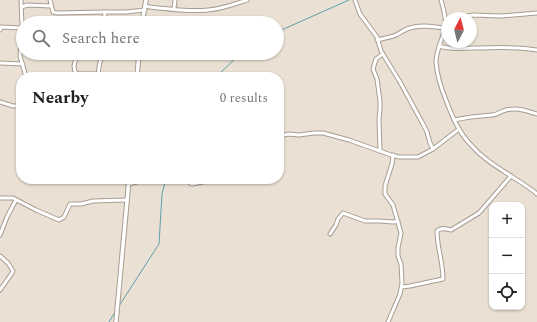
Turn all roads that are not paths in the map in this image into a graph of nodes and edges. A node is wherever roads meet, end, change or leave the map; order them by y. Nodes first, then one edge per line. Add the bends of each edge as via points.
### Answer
1 (21, 0) edge
2 (50, 0) edge
3 (146, 0) edge
4 (175, 0) edge
5 (247, 0) edge
6 (355, 0) edge
7 (441, 0) edge
8 (51, 6) junction
9 (22, 7) junction
10 (145, 8) junction
11 (174, 9) junction
12 (105, 12) junction
13 (444, 12) edge
14 (537, 13) edge
15 (477, 15) edge
16 (22, 16) edge
17 (105, 16) edge
18 (143, 16) edge
19 (16, 28) edge
20 (441, 28) edge
21 (0, 30) edge
22 (377, 40) junction
23 (441, 40) edge
24 (439, 46) junction
25 (537, 50) edge
26 (383, 54) junction
27 (22, 60) edge
28 (75, 60) edge
29 (100, 60) edge
30 (138, 60) edge
31 (0, 63) edge
32 (23, 64) junction
33 (25, 72) edge
34 (75, 72) edge
35 (98, 72) edge
36 (137, 72) edge
37 (0, 102) edge
38 (16, 106) edge
39 (537, 114) edge
40 (454, 120) junction
41 (459, 129) junction
42 (284, 135) edge
43 (433, 149) junction
44 (380, 151) junction
45 (393, 155) junction
46 (511, 176) junction
47 (128, 184) edge
48 (537, 194) edge
49 (0, 198) edge
50 (16, 200) junction
51 (127, 200) junction
52 (398, 221) junction
53 (330, 234) dead end
54 (0, 235) edge
55 (0, 256) edge
56 (402, 287) junction
57 (0, 290) edge
58 (116, 322) edge
59 (388, 322) edge

1 - 9 street
2 - 8 street
3 - 10 main road
4 - 11 street
5 - 11 street via 208,10
6 - 22 street via 360,14
7 - 13 street
8 - 9 street
8 - 12 street via 53,12 57,13
9 - 16 street
10 - 11 street
10 - 12 street via 126,12
10 - 18 main road
12 - 17 street
14 - 15 street
19 - 21 street via 4,27
20 - 22 street via 417,26
22 - 26 street
23 - 24 street
24 - 25 street
24 - 40 street via 436,59 439,81
26 - 43 street via 423,124
26 - 44 street via 376,59 373,69 380,101
27 - 32 street
28 - 34 street
29 - 35 street
30 - 36 main road
31 - 32 street
32 - 33 street
37 - 38 street
39 - 40 street via 527,110 511,109 495,115
40 - 41 street
41 - 43 street
41 - 46 street via 478,153
42 - 44 street via 324,132
43 - 45 street via 418,157
44 - 45 street
45 - 52 street via 385,194 393,205
46 - 48 street
46 - 56 street via 479,213 451,230 444,228 437,231 443,279
47 - 51 main road
49 - 50 street
50 - 51 street via 59,220 64,217 70,204
50 - 54 street
51 - 58 main road
52 - 53 street via 365,221 343,213
52 - 56 street via 401,233 398,256
55 - 57 street via 13,271
56 - 59 street

